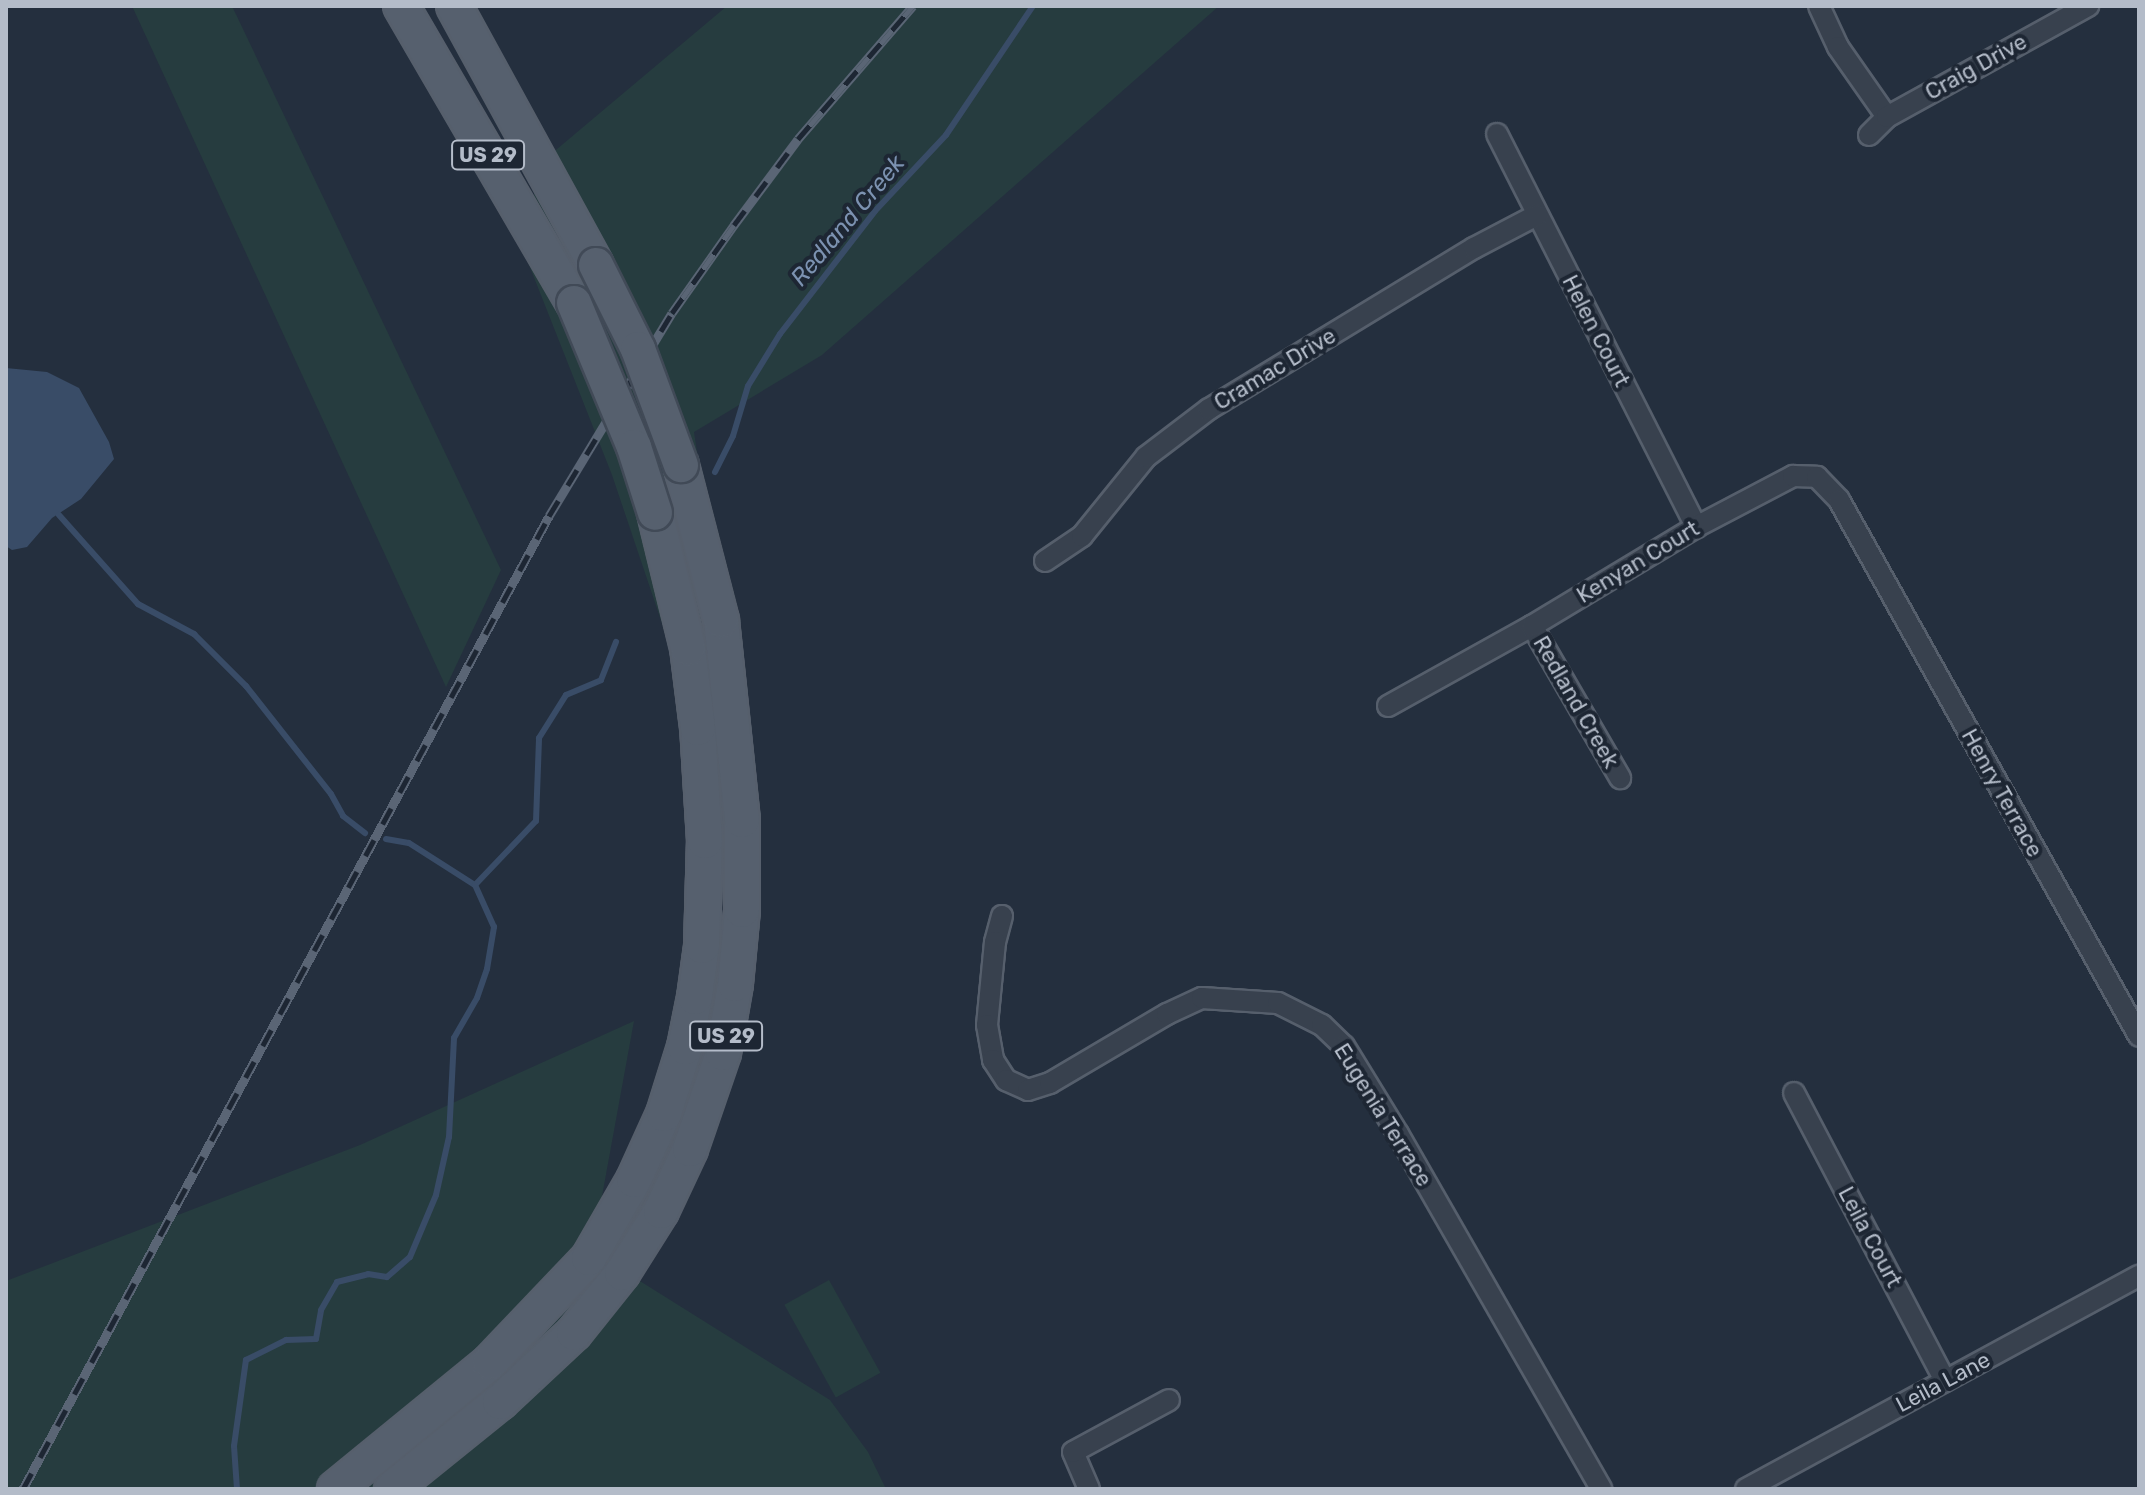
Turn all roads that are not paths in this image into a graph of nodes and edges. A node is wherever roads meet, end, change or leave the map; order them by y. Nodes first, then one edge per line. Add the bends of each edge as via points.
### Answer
1 (401, 6) edge
2 (454, 6) edge
3 (1819, 6) edge
4 (2088, 6) edge
5 (1887, 117) junction
6 (1497, 134) dead end
7 (1869, 135) dead end
8 (1537, 215) junction
9 (1696, 527) junction
10 (1866, 549) joint
11 (1045, 561) dead end
12 (1532, 626) junction
13 (1388, 706) dead end
14 (1620, 778) dead end
15 (1002, 916) dead end
16 (2139, 1036) edge
17 (1794, 1093) dead end
18 (2139, 1276) edge
19 (1945, 1381) junction
20 (1169, 1400) dead end
21 (335, 1489) edge
22 (392, 1489) edge
23 (1089, 1489) edge
24 (1601, 1489) edge
25 (1746, 1489) edge

1 - 21 main road, US 29, bridge via 574,303 629,434 655,513 688,648 704,805 702,946 685,1047 668,1101 634,1180 589,1258 490,1362
2 - 22 main road, US 29, bridge via 638,349 681,465 721,620 742,820 742,910 723,1053 690,1149 661,1211 622,1273 574,1333 500,1402
3 - 5 street via 1838,47
4 - 5 street, Craig Drive
5 - 7 street, Craig Drive
6 - 8 street, Helen Court
8 - 9 street, Helen Court
8 - 11 street, Cramac Drive via 1209,409 1146,457 1082,536
9 - 10 street, Kenyan Court via 1793,476 1817,477 1839,500
9 - 12 street, Kenyan Court
10 - 16 street, Henry Terrace
12 - 13 street, Kenyan Court
12 - 14 street, Redland Creek
15 - 24 street, Eugenia Terrace via 987,1025 993,1060 1006,1080 1028,1090 1050,1083 1202,998 1278,1003 1322,1025 1344,1046
17 - 19 street, Leila Court
18 - 19 street, Leila Lane
19 - 25 street, Leila Lane
20 - 23 street via 1073,1452

